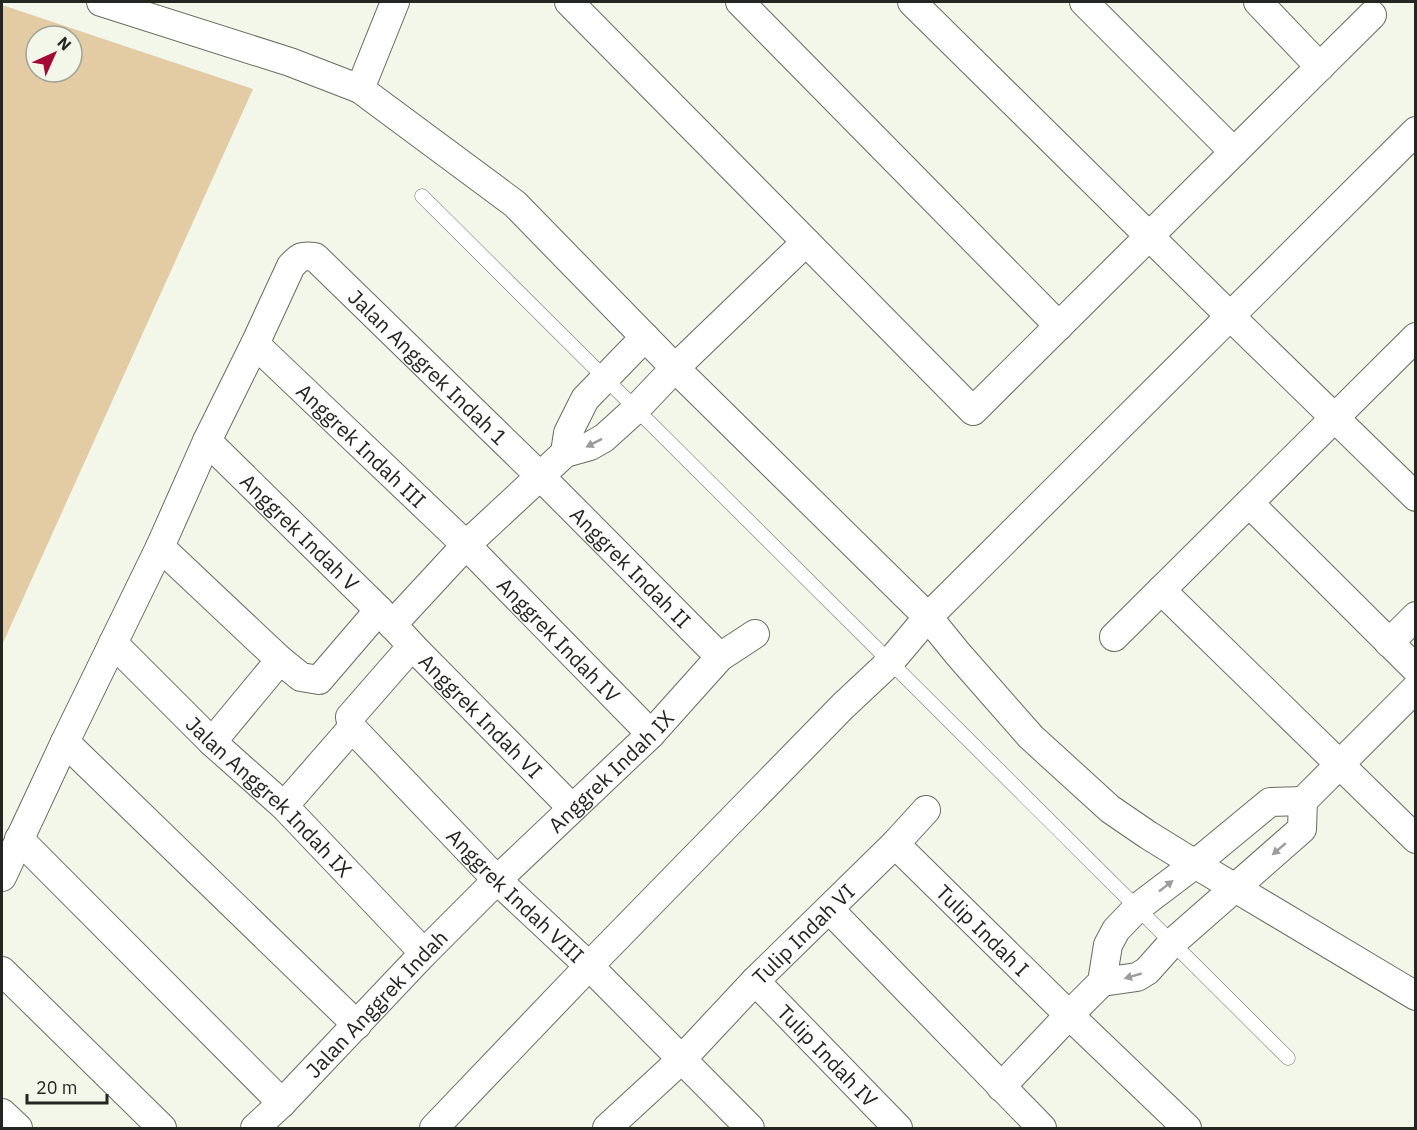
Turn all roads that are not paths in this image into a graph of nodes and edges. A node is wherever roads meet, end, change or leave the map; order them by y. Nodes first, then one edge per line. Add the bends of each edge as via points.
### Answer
1 (101, 2) edge
2 (395, 2) edge
3 (569, 2) edge
4 (740, 2) edge
5 (912, 2) edge
6 (1084, 2) edge
7 (1258, 2) edge
8 (1372, 15) dead end
9 (1320, 67) junction
10 (348, 84) junction
11 (1416, 131) edge
12 (1234, 152) junction
13 (422, 196) dead end
14 (1149, 237) junction
15 (806, 242) junction
16 (1230, 316) junction
17 (1059, 326) junction
18 (645, 337) junction
19 (1416, 337) edge
20 (255, 344) junction
21 (675, 368) junction
22 (604, 378) junction
23 (636, 410) junction
24 (1334, 418) junction
25 (207, 441) junction
26 (565, 453) junction
27 (540, 476) junction
28 (1416, 497) edge
29 (1249, 503) junction
30 (466, 545) junction
31 (160, 547) junction
32 (1161, 590) junction
33 (1416, 616) edge
34 (385, 617) junction
35 (928, 617) junction
36 (755, 634) dead end
37 (1114, 637) dead end
38 (113, 643) junction
39 (1389, 643) junction
40 (412, 646) junction
41 (720, 657) junction
42 (279, 660) junction
43 (890, 662) junction
44 (1416, 669) edge
45 (1416, 688) edge
46 (352, 728) junction
47 (651, 734) junction
48 (65, 742) junction
49 (212, 742) junction
50 (1339, 765) junction
51 (1302, 801) junction
52 (284, 806) junction
53 (572, 808) junction
54 (926, 810) dead end
55 (19, 839) junction
56 (1416, 839) edge
57 (896, 844) junction
58 (1195, 864) junction
59 (2, 877) edge
60 (497, 880) junction
61 (1235, 888) junction
62 (1137, 908) junction
63 (828, 909) junction
64 (1172, 942) junction
65 (424, 953) junction
66 (589, 966) junction
67 (2, 971) edge
68 (755, 981) junction
69 (1102, 982) junction
70 (1416, 996) edge
71 (1069, 1015) junction
72 (357, 1025) junction
73 (1288, 1058) dead end
74 (682, 1059) junction
75 (1001, 1087) junction
76 (282, 1103) junction
77 (2, 1113) edge
78 (18, 1128) edge
79 (162, 1128) edge
80 (255, 1128) edge
81 (434, 1128) edge
82 (607, 1128) edge
83 (750, 1128) edge
84 (898, 1128) edge
85 (1042, 1128) edge
86 (1187, 1128) edge

1 - 10 street
2 - 10 street
3 - 15 street
4 - 17 street
5 - 14 street
6 - 12 street
7 - 9 street
8 - 9 street
9 - 12 street
10 - 18 street via 515,204
11 - 16 street
12 - 14 street
13 - 22 lane
14 - 16 street
14 - 17 street
15 - 17 street via 973,411
15 - 21 street
16 - 24 street
16 - 35 street
18 - 21 street
18 - 22 street
19 - 24 street
20 - 25 street
20 - 27 street, Jalan Anggrek Indah 1 via 291,266 300,257 315,257
20 - 30 street, Anggrek Indah III
21 - 23 street
21 - 35 street
22 - 23 lane
22 - 26 street via 576,416
23 -> 26 street via 604,438
23 - 43 lane
24 - 28 street
24 - 29 street
25 - 31 street
25 - 34 street, Anggrek Indah V
26 - 27 street
27 - 30 street
27 - 41 street, Anggrek Indah II
29 - 32 street
29 - 39 street
30 - 34 street
30 - 47 street, Anggrek Indah IV
31 - 38 street
31 - 42 street
32 - 37 street
32 - 50 street
33 - 39 street
34 - 40 street, Anggrek Indah VI
34 - 42 street via 319,680 301,677
35 - 43 street
35 - 58 street via 1031,737 1110,809
36 - 41 street, Anggrek Indah IX
38 - 48 street
38 - 49 street, Jalan Anggrek Indah IX
39 - 44 street
40 - 46 street via 350,717
40 - 53 street, Anggrek Indah VI
41 - 47 street, Anggrek Indah IX
42 - 49 street
43 - 62 lane
43 - 66 street
45 - 50 street
46 - 52 street
46 - 60 street, Anggrek Indah VIII
47 - 53 street, Anggrek Indah IX
48 - 55 street
48 - 72 street
49 - 52 street, Jalan Anggrek Indah IX
50 - 51 street
50 - 56 street
51 - 58 street via 1270,802
51 -> 61 street via 1302,829
52 - 65 street, Jalan Anggrek Indah IX
53 - 60 street, Anggrek Indah IX
54 - 57 street, Tulip Indah VI
55 - 59 street
55 - 76 street
57 - 63 street, Tulip Indah VI
57 - 71 street, Tulip Indah I
58 - 61 street
62 -> 58 street
60 - 65 street, Jalan Anggrek Indah
60 - 66 street, Anggrek Indah VIII
61 - 64 street
61 - 70 street
62 - 64 lane
62 - 69 street via 1108,945
63 - 68 street, Tulip Indah VI
63 - 75 street
64 -> 69 street via 1137,977
64 - 73 lane
65 - 72 street, Jalan Anggrek Indah
66 - 74 street, Anggrek Indah VIII
66 - 81 street
67 - 79 street
68 - 74 street, Tulip Indah VI
68 - 84 street, Tulip Indah IV
69 - 71 street
71 - 75 street
71 - 86 street, Tulip Indah I
72 - 76 street, Jalan Anggrek Indah
74 - 82 street, Tulip Indah VI
74 - 83 street, Anggrek Indah VIII
75 - 85 street
76 - 80 street, Jalan Anggrek Indah
77 - 78 street

